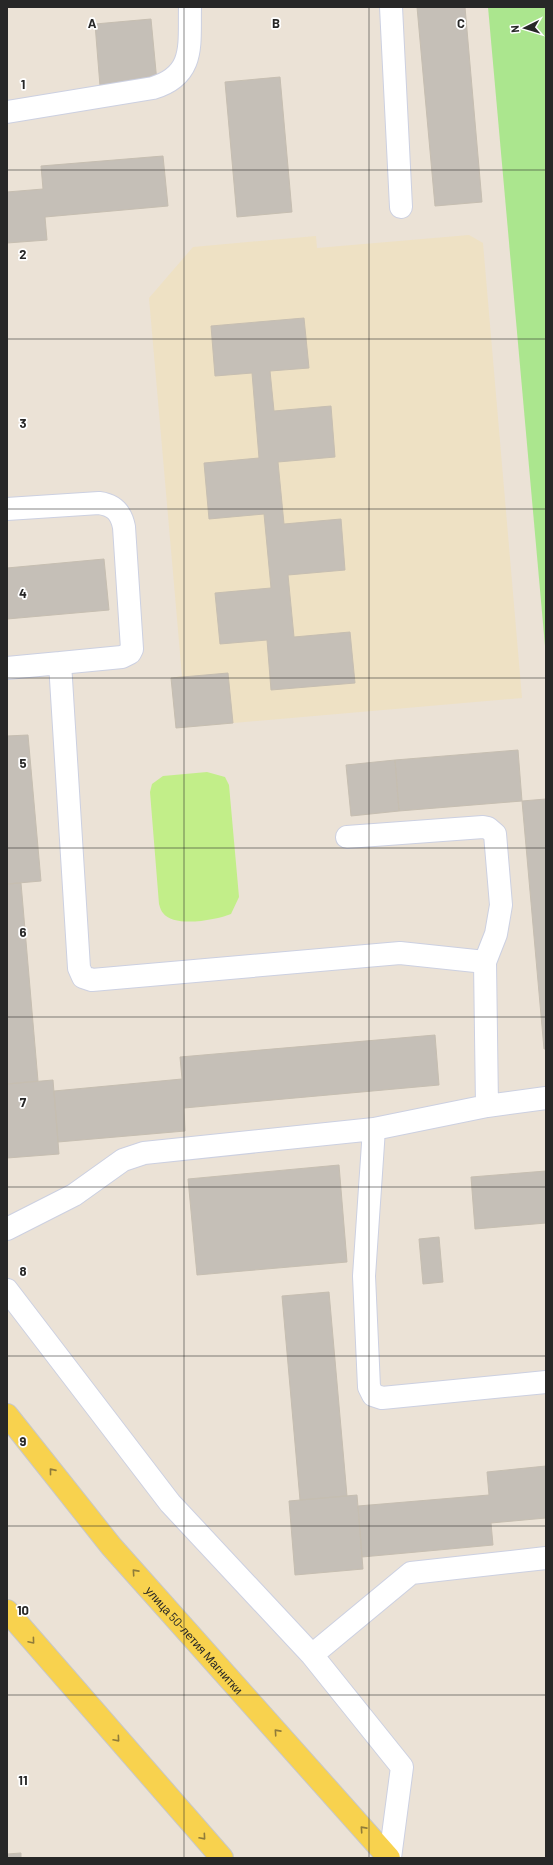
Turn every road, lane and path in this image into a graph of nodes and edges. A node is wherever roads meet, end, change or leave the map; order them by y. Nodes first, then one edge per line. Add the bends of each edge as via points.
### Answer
1 (190, 7) edge
2 (391, 7) edge
3 (7, 112) edge
4 (401, 207) dead end
5 (7, 509) edge
6 (60, 663) junction
7 (7, 668) edge
8 (347, 837) dead end
9 (485, 962) junction
10 (546, 1098) edge
11 (487, 1106) junction
12 (374, 1129) junction
13 (7, 1230) edge
14 (7, 1290) edge
15 (546, 1382) edge
16 (7, 1415) edge
17 (546, 1558) edge
18 (7, 1611) edge
19 (312, 1655) junction
20 (222, 1858) edge
21 (389, 1858) edge

1 - 3 lane via 186,62 179,75 167,84
2 - 4 lane
5 - 6 lane via 99,503 117,510 122,518 132,649 122,657
6 - 7 lane
6 - 9 lane via 79,968 83,977 92,980 400,953
8 - 9 lane via 483,827 492,830 496,838 501,905 496,934
9 - 11 lane
10 - 11 lane
11 - 12 lane
12 - 13 lane via 144,1153 122,1160 74,1195
12 - 15 lane via 364,1276 370,1391 378,1398 382,1398
14 - 19 lane via 170,1502
21 -> 16 main road, улица 50-летия Магнитки via 112,1546
17 - 19 lane via 411,1573
18 -> 20 main road
19 - 21 lane via 402,1768

